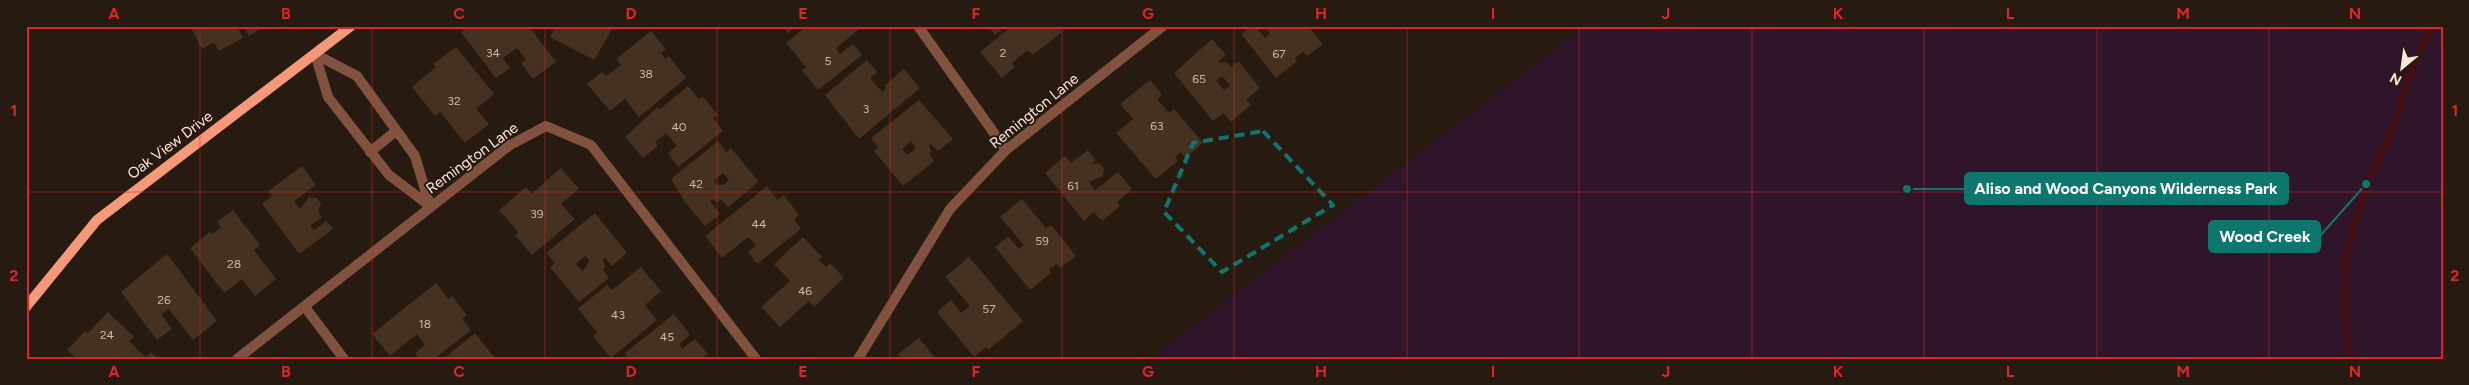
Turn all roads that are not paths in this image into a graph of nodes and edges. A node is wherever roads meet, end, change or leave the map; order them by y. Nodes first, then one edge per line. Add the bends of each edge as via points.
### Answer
1 (351, 26) edge
2 (918, 26) edge
3 (1163, 26) edge
4 (315, 54) junction
5 (396, 131) junction
6 (1006, 150) junction
7 (370, 152) junction
8 (430, 206) junction
9 (26, 307) edge
10 (305, 307) junction
11 (237, 359) edge
12 (344, 359) edge
13 (756, 359) edge
14 (858, 359) edge

1 - 4 street, Oak View Drive
2 - 6 street
3 - 6 street, Remington Lane
4 - 5 street via 357,76
4 - 7 street via 328,97
4 - 9 street, Oak View Drive via 97,220
5 - 7 street
5 - 8 street via 415,156
6 - 14 street, Remington Lane via 950,209
7 - 8 street via 389,175
8 - 10 street, Remington Lane
8 - 13 street, Remington Lane via 510,145 546,126 591,145
10 - 11 street, Remington Lane
10 - 12 street

